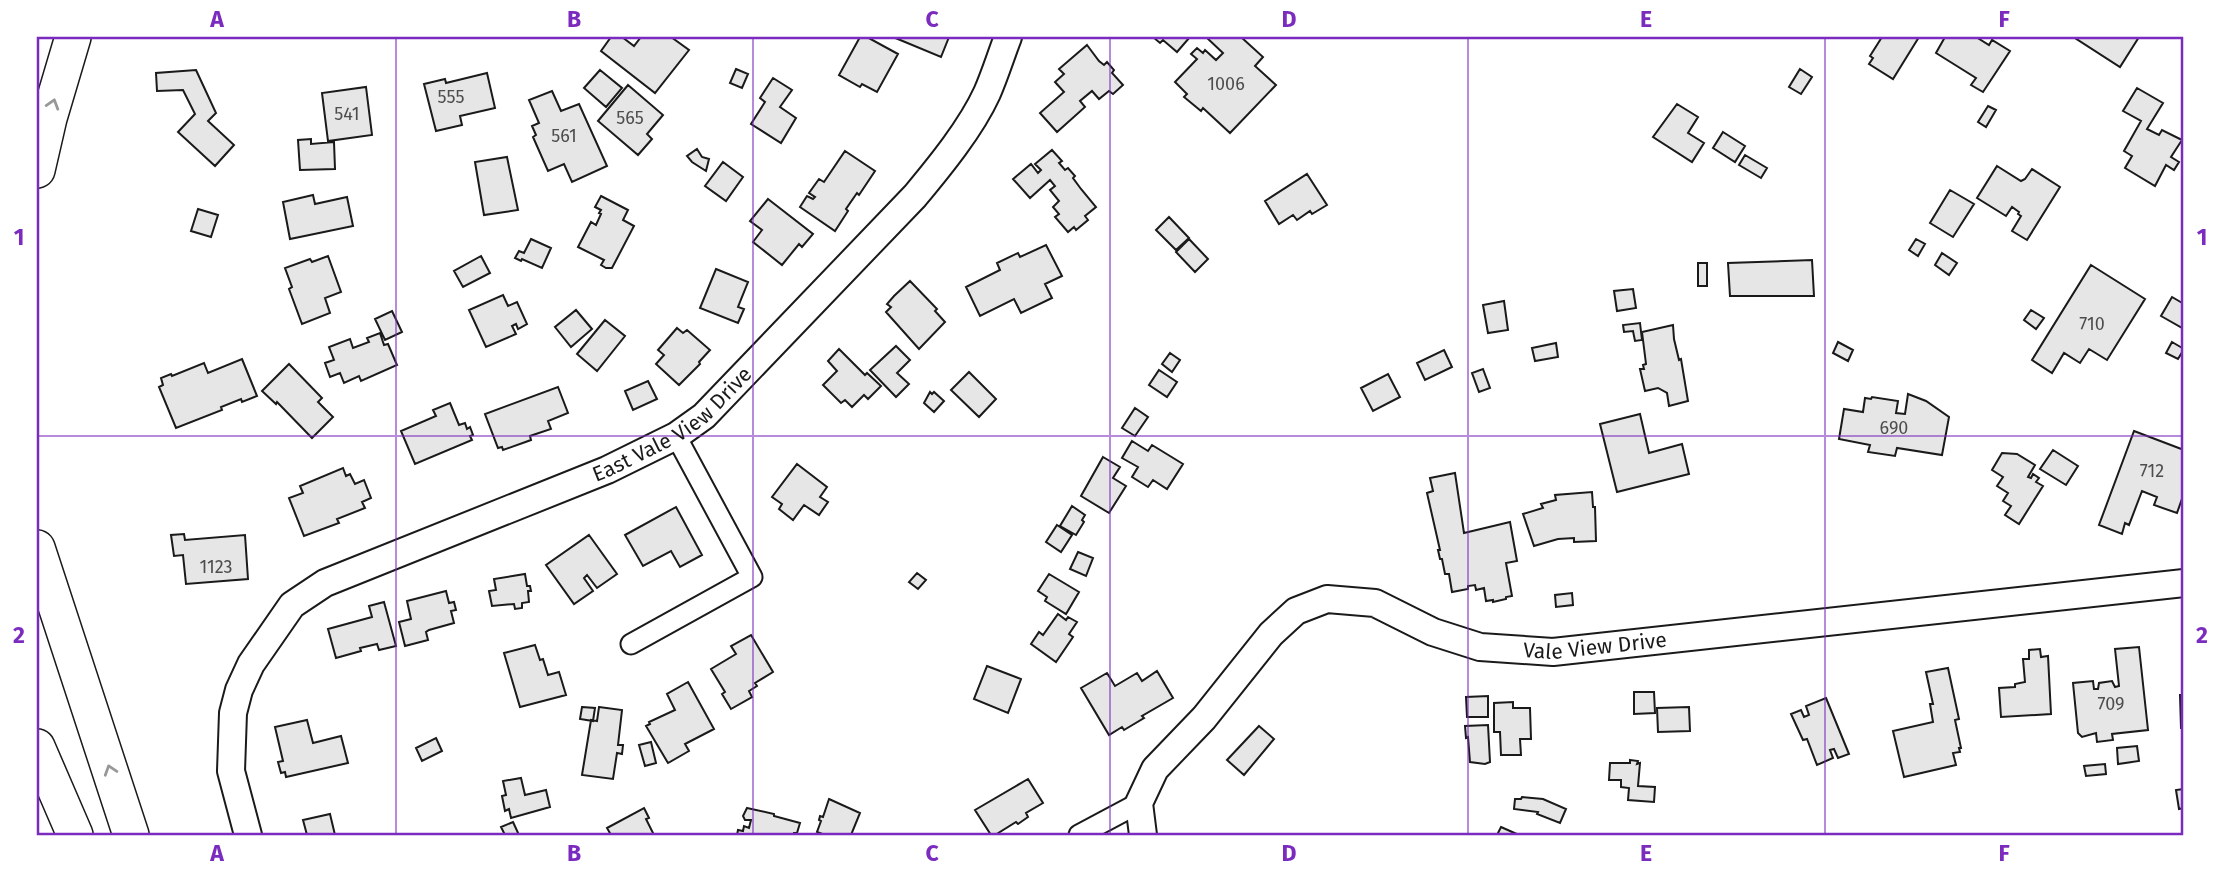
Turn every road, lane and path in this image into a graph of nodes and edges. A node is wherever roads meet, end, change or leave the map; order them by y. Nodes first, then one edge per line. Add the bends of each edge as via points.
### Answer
1 (73, 37) edge
2 (1008, 37) edge
3 (37, 170) edge
4 (676, 436) junction
5 (37, 548) edge
6 (2184, 583) edge
7 (631, 645) dead end
8 (37, 747) edge
9 (1139, 803) junction
10 (75, 835) edge
11 (131, 835) edge
12 (248, 835) edge
13 (1079, 835) edge
14 (1143, 835) edge

3 -> 1 highway
2 - 4 street, East Vale View Drive via 987,95 915,196 704,416
4 - 7 street via 752,577
4 - 12 street, East Vale View Drive via 607,470 325,583 292,605 251,664 233,713 231,771
11 -> 5 highway
6 - 9 street, Vale View Drive via 1553,652 1480,646 1433,632 1375,603 1327,599 1296,611 1271,634 1205,718 1155,769
8 - 10 highway
9 - 13 street
9 - 14 street

